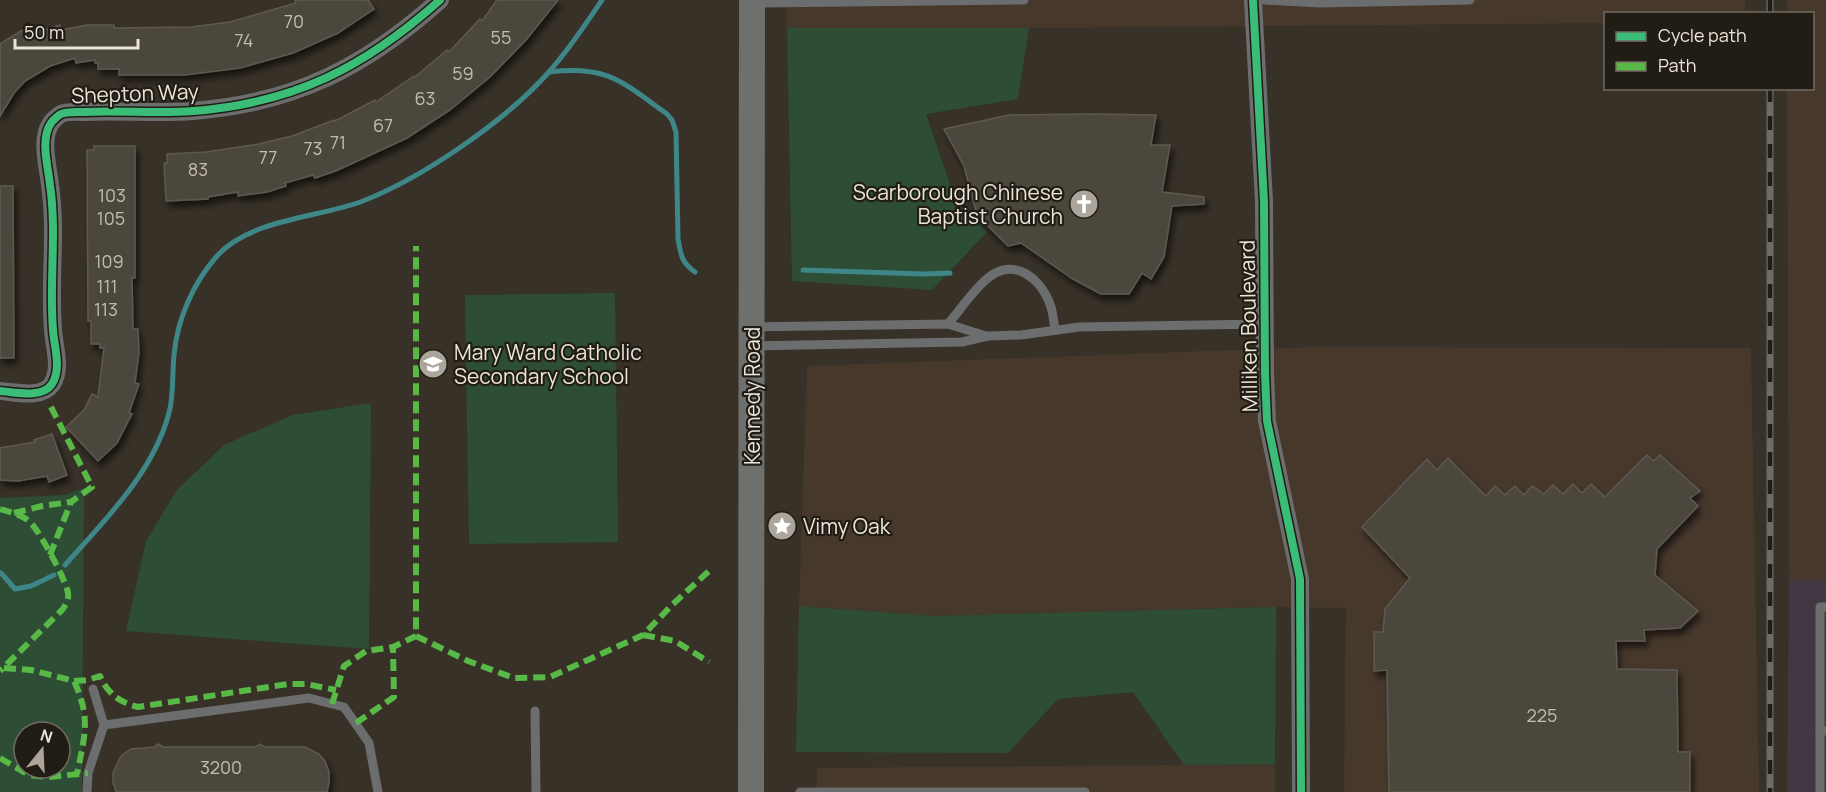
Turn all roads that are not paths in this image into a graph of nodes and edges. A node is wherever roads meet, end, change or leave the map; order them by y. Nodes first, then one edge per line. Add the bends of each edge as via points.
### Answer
1 (440, 0) edge
2 (1024, 0) edge
3 (1253, 0) edge
4 (1265, 0) edge
5 (1470, 0) edge
6 (752, 1) edge
7 (811, 2) edge
8 (1319, 2) edge
9 (948, 324) junction
10 (1264, 324) junction
11 (1055, 330) junction
12 (752, 336) junction
13 (988, 336) junction
14 (0, 391) edge
15 (1826, 607) edge
16 (93, 689) dead end
17 (535, 711) dead end
18 (104, 725) junction
19 (1823, 731) edge
20 (87, 792) edge
21 (378, 792) edge
22 (536, 792) edge
23 (751, 792) edge
24 (800, 792) edge
25 (1085, 792) edge
26 (1301, 792) edge
27 (1820, 792) edge

1 - 14 street, Shepton Way via 382,48 322,81 287,94 192,111 63,113 51,123 45,143 51,191 57,362 52,383 45,390
2 - 7 lane
3 - 10 street, Milliken Boulevard via 1264,202
4 - 8 lane
5 - 8 lane
6 - 7 lane
6 - 12 main road, Kennedy Road
9 - 11 lane via 987,279 1010,268 1023,271 1043,291
9 - 12 lane
9 - 13 lane
10 - 11 lane
10 - 26 street, Milliken Boulevard via 1267,421 1300,579
11 - 13 lane
12 - 13 lane via 962,342
12 - 23 main road, Kennedy Road
15 - 19 lane via 1820,607
16 - 18 lane
17 - 22 lane
18 - 20 lane via 88,773
18 - 21 lane via 309,698 344,707 369,742
19 - 27 lane
24 - 25 lane

